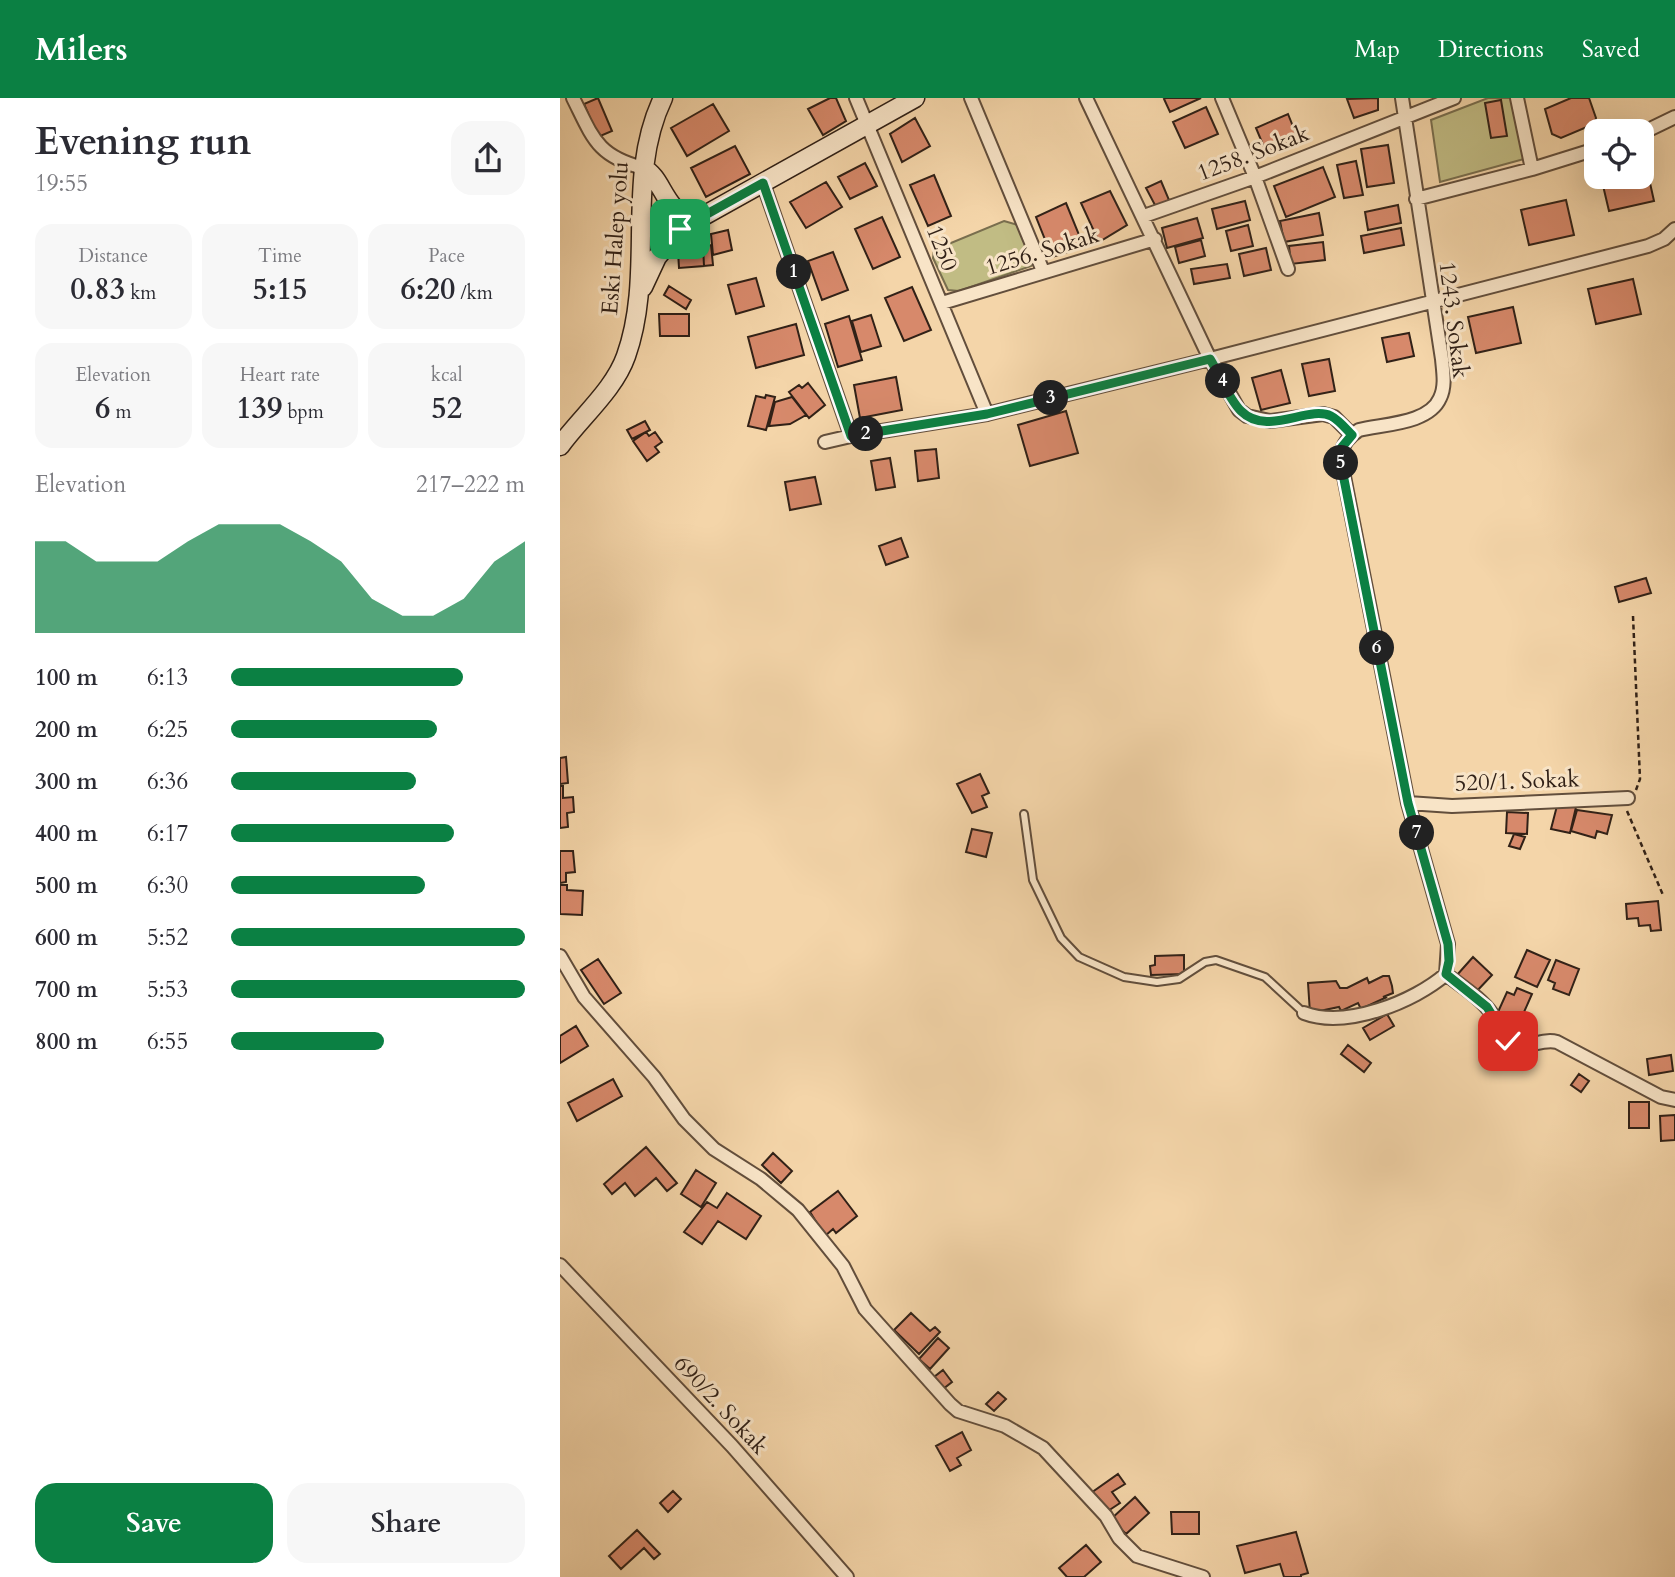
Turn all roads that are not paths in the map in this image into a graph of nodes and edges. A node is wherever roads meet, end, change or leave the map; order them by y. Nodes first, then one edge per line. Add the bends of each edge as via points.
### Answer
1 (573, 98) edge
2 (663, 98) edge
3 (856, 98) edge
4 (915, 98) edge
5 (971, 98) edge
6 (1086, 98) edge
7 (1222, 98) edge
8 (1402, 98) edge
9 (1454, 98) edge
10 (1517, 98) edge
11 (1405, 117) junction
12 (1675, 117) edge
13 (868, 123) junction
14 (1654, 127) edge
15 (1584, 153) edge
16 (643, 168) junction
17 (1532, 169) junction
18 (1255, 177) junction
19 (763, 183) junction
20 (1416, 199) junction
21 (1144, 216) junction
22 (694, 222) junction
23 (1675, 229) edge
24 (1155, 239) junction
25 (1288, 269) dead end
26 (1042, 271) junction
27 (640, 293) junction
28 (1432, 302) junction
29 (942, 303) junction
30 (1210, 359) junction
31 (987, 414) junction
32 (1352, 435) junction
33 (851, 436) junction
34 (825, 442) dead end
35 (560, 446) edge
36 (1628, 798) road end
37 (1408, 803) junction
38 (1024, 814) dead end
39 (560, 956) edge
40 (1446, 974) junction
41 (1304, 1013) joint
42 (1675, 1101) edge
43 (560, 1265) edge
44 (847, 1577) edge
45 (1203, 1577) edge

1 - 16 street via 603,150 617,161
2 - 16 street, Eski Halep yolu
3 - 13 street, 1250
4 - 13 street
5 - 26 street
6 - 21 street
7 - 18 street
8 - 11 street, 1243. Sokak
9 - 11 street, 1258. Sokak
10 - 17 street
11 - 18 street, 1258. Sokak
11 - 20 street, 1243. Sokak
12 - 14 street
13 - 19 street
13 - 29 street, 1250
15 - 17 street
16 - 22 street via 669,204
16 - 27 street, Eski Halep yolu
17 - 20 street
18 - 21 street, 1258. Sokak
18 - 25 street
19 - 22 street
19 - 33 street
20 - 28 street, 1243. Sokak
21 - 24 street
22 - 27 street via 669,240
23 - 28 street via 1648,246
24 - 26 street, 1256. Sokak
24 - 30 street
26 - 29 street, 1256. Sokak
27 - 35 street, Eski Halep yolu via 626,357 617,376
28 - 30 street
28 - 32 street, 1243. Sokak via 1442,359 1440,398 1422,416
29 - 31 street, 1250
30 - 31 street
30 - 32 street via 1247,416 1282,421 1323,414 1334,417
31 - 33 street
32 - 37 street via 1342,447 1341,464
33 - 34 street
36 - 37 street, 520/1. Sokak via 1452,806
37 - 40 street via 1448,944
38 - 41 lane via 1033,880 1061,938 1079,957 1124,977 1157,982 1179,979 1216,960 1265,977
39 - 45 street via 584,997 684,1119 713,1149 799,1210 843,1266 865,1309 950,1404 1043,1448 1137,1556
40 - 41 street via 1428,988 1364,1014 1341,1018
40 - 42 street via 1487,1007 1501,1034 1512,1044 1553,1041
43 - 44 street, 690/2. Sokak via 732,1446

